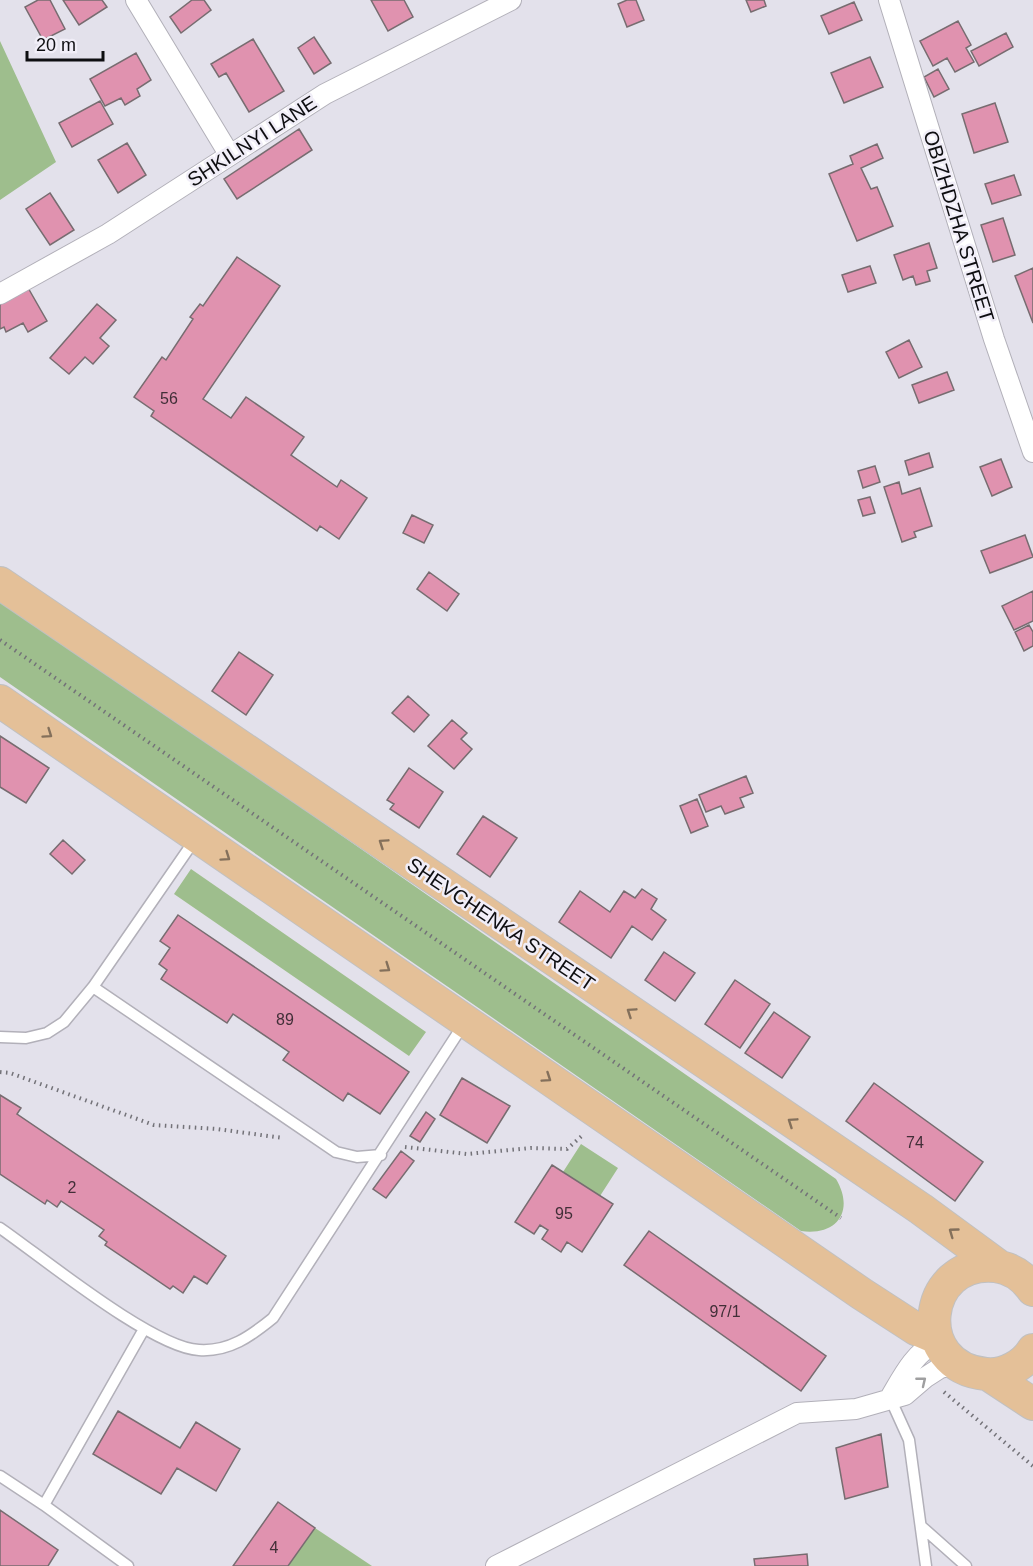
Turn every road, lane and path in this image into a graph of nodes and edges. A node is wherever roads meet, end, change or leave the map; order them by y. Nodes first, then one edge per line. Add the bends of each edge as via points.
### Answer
1 (136, 0) edge
2 (512, 0) edge
3 (889, 0) edge
4 (229, 154) junction
5 (0, 294) edge
6 (1033, 452) edge
7 (0, 583) edge
8 (0, 640) edge
9 (0, 701) edge
10 (197, 837) junction
11 (93, 987) junction
12 (465, 1022) junction
13 (0, 1037) edge
14 (0, 1072) edge
15 (602, 1115) junction
16 (292, 1141) dead end
17 (387, 1145) junction
18 (381, 1155) junction
19 (841, 1218) dead end
20 (0, 1228) edge
21 (1000, 1267) junction
22 (1033, 1290) edge
23 (144, 1329) junction
24 (1033, 1350) edge
25 (942, 1358) junction
26 (989, 1375) junction
27 (890, 1398) junction
28 (1033, 1404) edge
29 (1033, 1466) edge
30 (0, 1476) edge
31 (44, 1505) junction
32 (922, 1527) junction
33 (128, 1566) edge
34 (496, 1566) edge
35 (926, 1566) edge
36 (966, 1566) edge

1 - 4 street
2 - 4 street, SHKILNYI LANE via 325,94
3 - 6 street, OBIZHDZHA STREET
4 - 5 street, SHKILNYI LANE via 117,228
21 -> 7 main road, SHEVCHENKA STREET via 921,1209
8 - 19 path
9 -> 10 main road
10 - 11 lane
10 -> 12 main road
11 - 13 lane via 64,1022 47,1033 26,1038
11 - 18 lane via 336,1152 357,1157
12 -> 15 main road
12 - 17 lane
14 - 16 path via 154,1125 217,1129
15 - 17 path via 567,1149 467,1154
15 - 25 main road via 916,1329
17 - 18 lane
18 - 23 lane via 273,1318 248,1339 198,1350 171,1343
20 - 23 lane
21 - 22 main road, SHEVCHENKA STREET via 1015,1272
21 - 25 main road via 972,1268 947,1284 934,1310
23 - 31 lane
24 - 26 main road via 1019,1365
25 - 26 main road
27 -> 25 street via 905,1395 940,1368
25 - 27 street via 925,1347
25 - 29 path
26 - 28 main road
27 - 32 lane via 909,1440
27 - 34 street via 856,1409 797,1413
30 - 31 lane
31 - 33 lane
32 - 35 lane
32 - 36 lane

